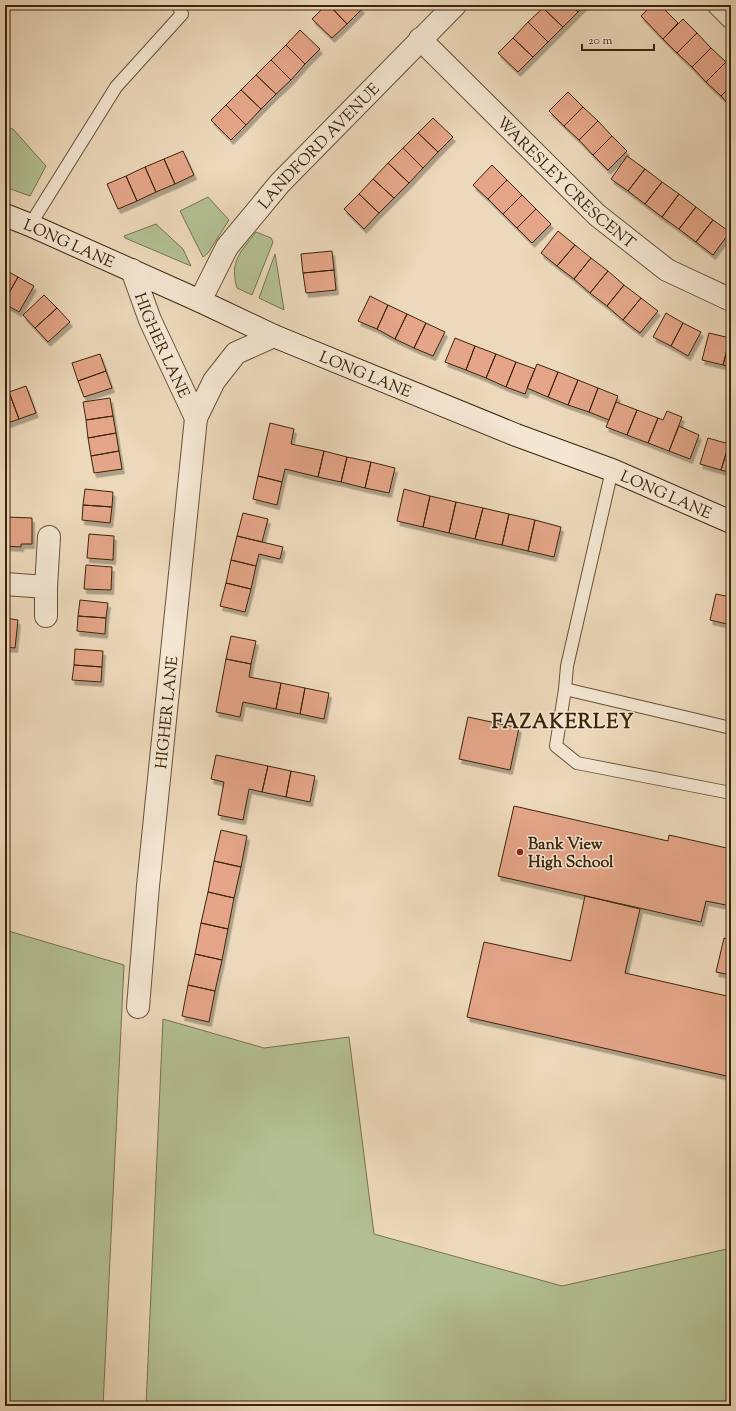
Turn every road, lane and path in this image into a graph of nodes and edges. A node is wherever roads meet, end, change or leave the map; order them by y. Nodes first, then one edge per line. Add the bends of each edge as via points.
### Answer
1 (178, 5) edge
2 (455, 5) edge
3 (719, 5) edge
4 (731, 17) edge
5 (420, 39) junction
6 (5, 215) edge
7 (30, 224) junction
8 (132, 270) junction
9 (731, 300) edge
10 (200, 301) junction
11 (274, 336) junction
12 (196, 418) junction
13 (612, 470) junction
14 (731, 522) edge
15 (49, 537) dead end
16 (5, 584) edge
17 (46, 588) junction
18 (46, 616) dead end
19 (565, 689) junction
20 (731, 728) edge
21 (731, 793) edge
22 (138, 1007) dead end

1 - 7 lane via 182,14 116,87
2 - 5 street, LANDFORD AVENUE
3 - 4 street
5 - 9 street, WARESLEY CRESCENT via 597,214 667,270
5 - 10 street, LANDFORD AVENUE via 280,183 227,246
6 - 7 street, LONG LANE
7 - 8 street, LONG LANE
8 - 10 street, LONG LANE
8 - 12 street, HIGHER LANE via 150,320
10 - 11 street, LONG LANE
11 - 12 street, HIGHER LANE via 236,353 214,381
11 - 13 street, LONG LANE via 516,435
12 - 22 street, HIGHER LANE
13 - 14 street, LONG LANE
13 - 19 lane via 567,666
15 - 17 street
16 - 17 street
17 - 18 street
19 - 20 lane
19 - 21 lane via 556,746 577,763

